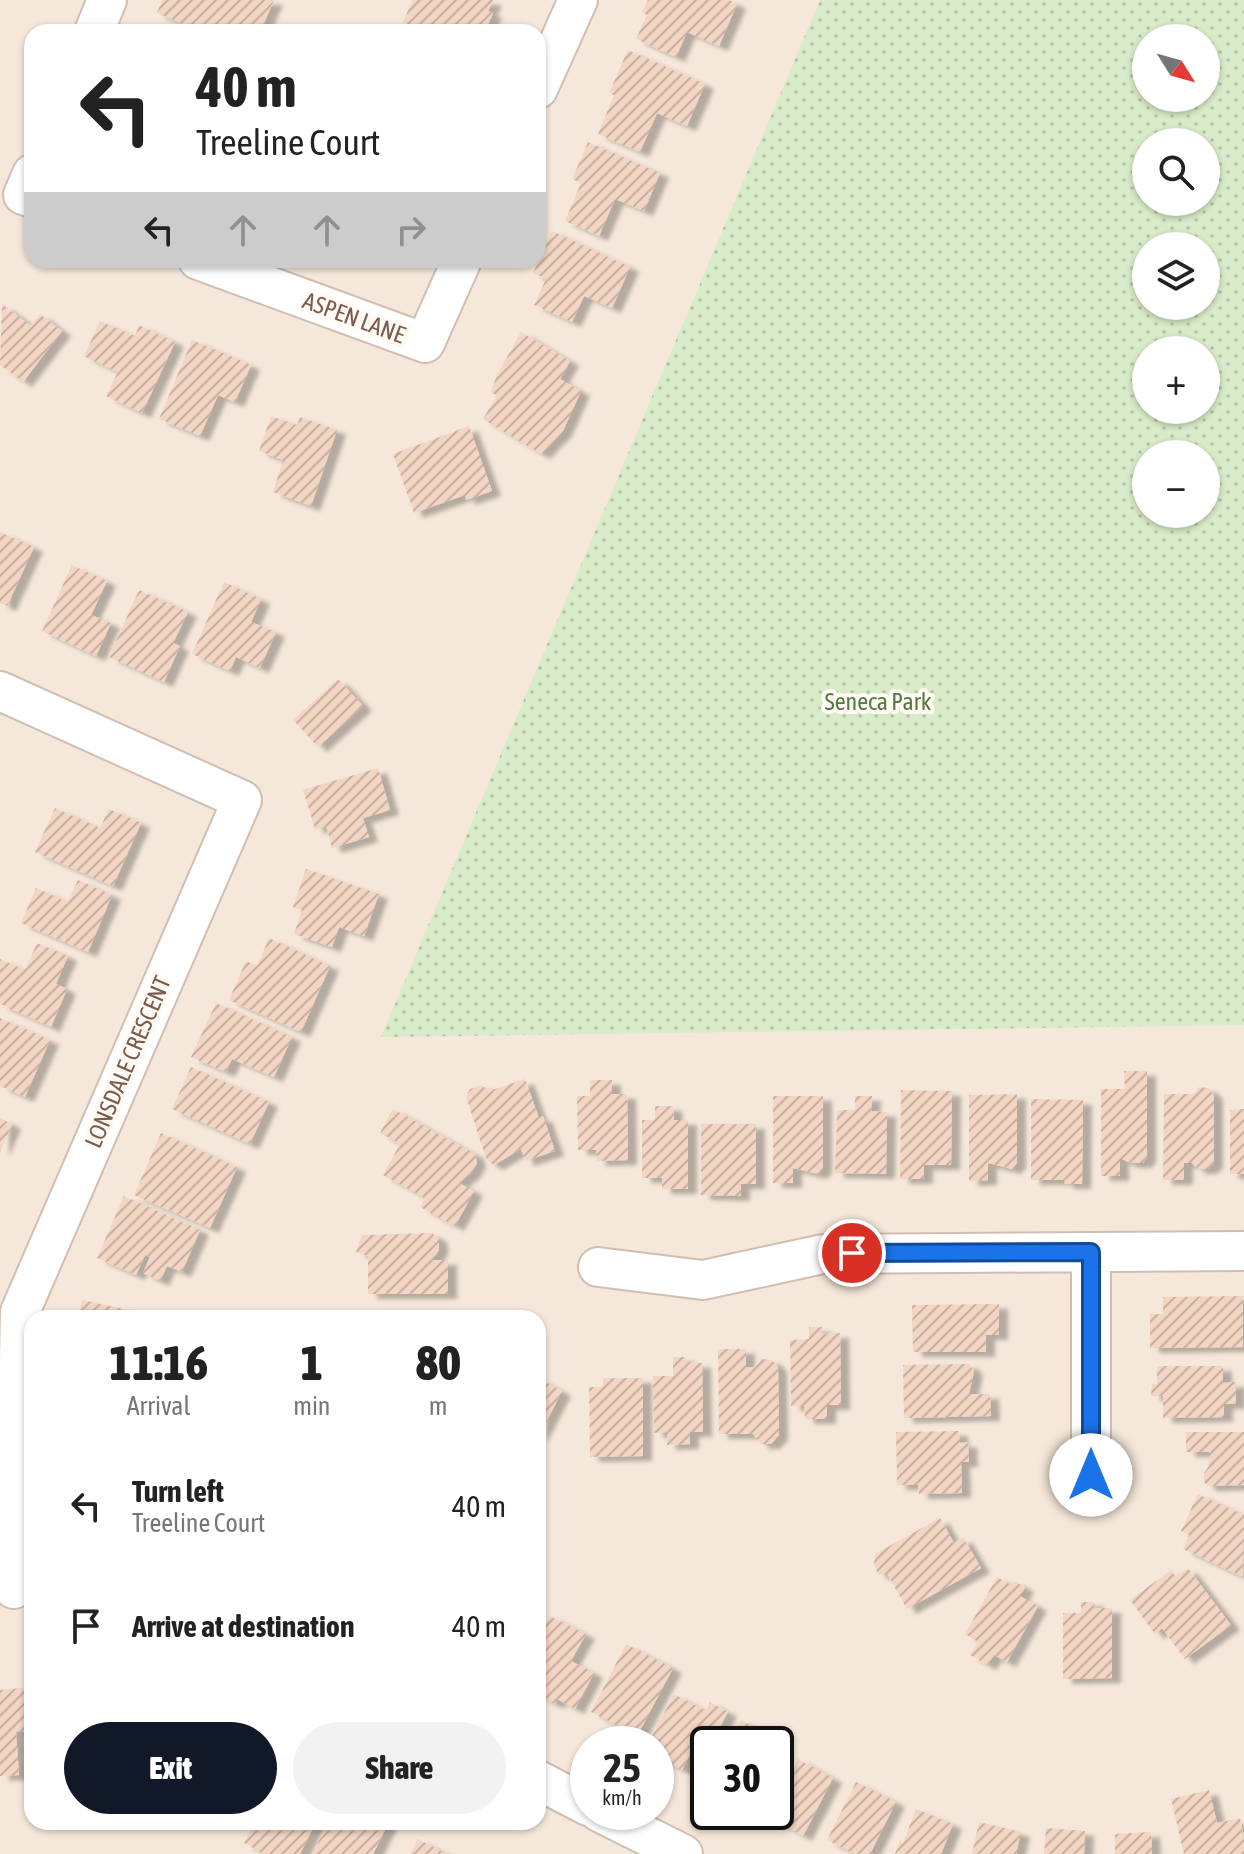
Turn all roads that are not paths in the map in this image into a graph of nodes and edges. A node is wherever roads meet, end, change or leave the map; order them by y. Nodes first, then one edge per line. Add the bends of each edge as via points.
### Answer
1 (107, 0) edge
2 (578, 0) edge
3 (97, 24) edge
4 (546, 71) edge
5 (220, 268) edge
6 (458, 268) edge
7 (0, 691) edge
8 (1244, 1251) edge
9 (1091, 1252) junction
10 (598, 1267) dead end
11 (1091, 1475) dead end
12 (15, 1591) edge
13 (546, 1784) edge
14 (570, 1797) edge
15 (613, 1831) edge
16 (683, 1854) edge

1 - 3 street
2 - 4 street
5 - 6 street, ASPEN LANE via 425,343
7 - 12 street, LONSDALE CRESCENT via 242,800 20,1312
8 - 9 street
9 - 10 street via 823,1254 703,1280
9 - 11 street
13 - 14 street
15 - 16 street

